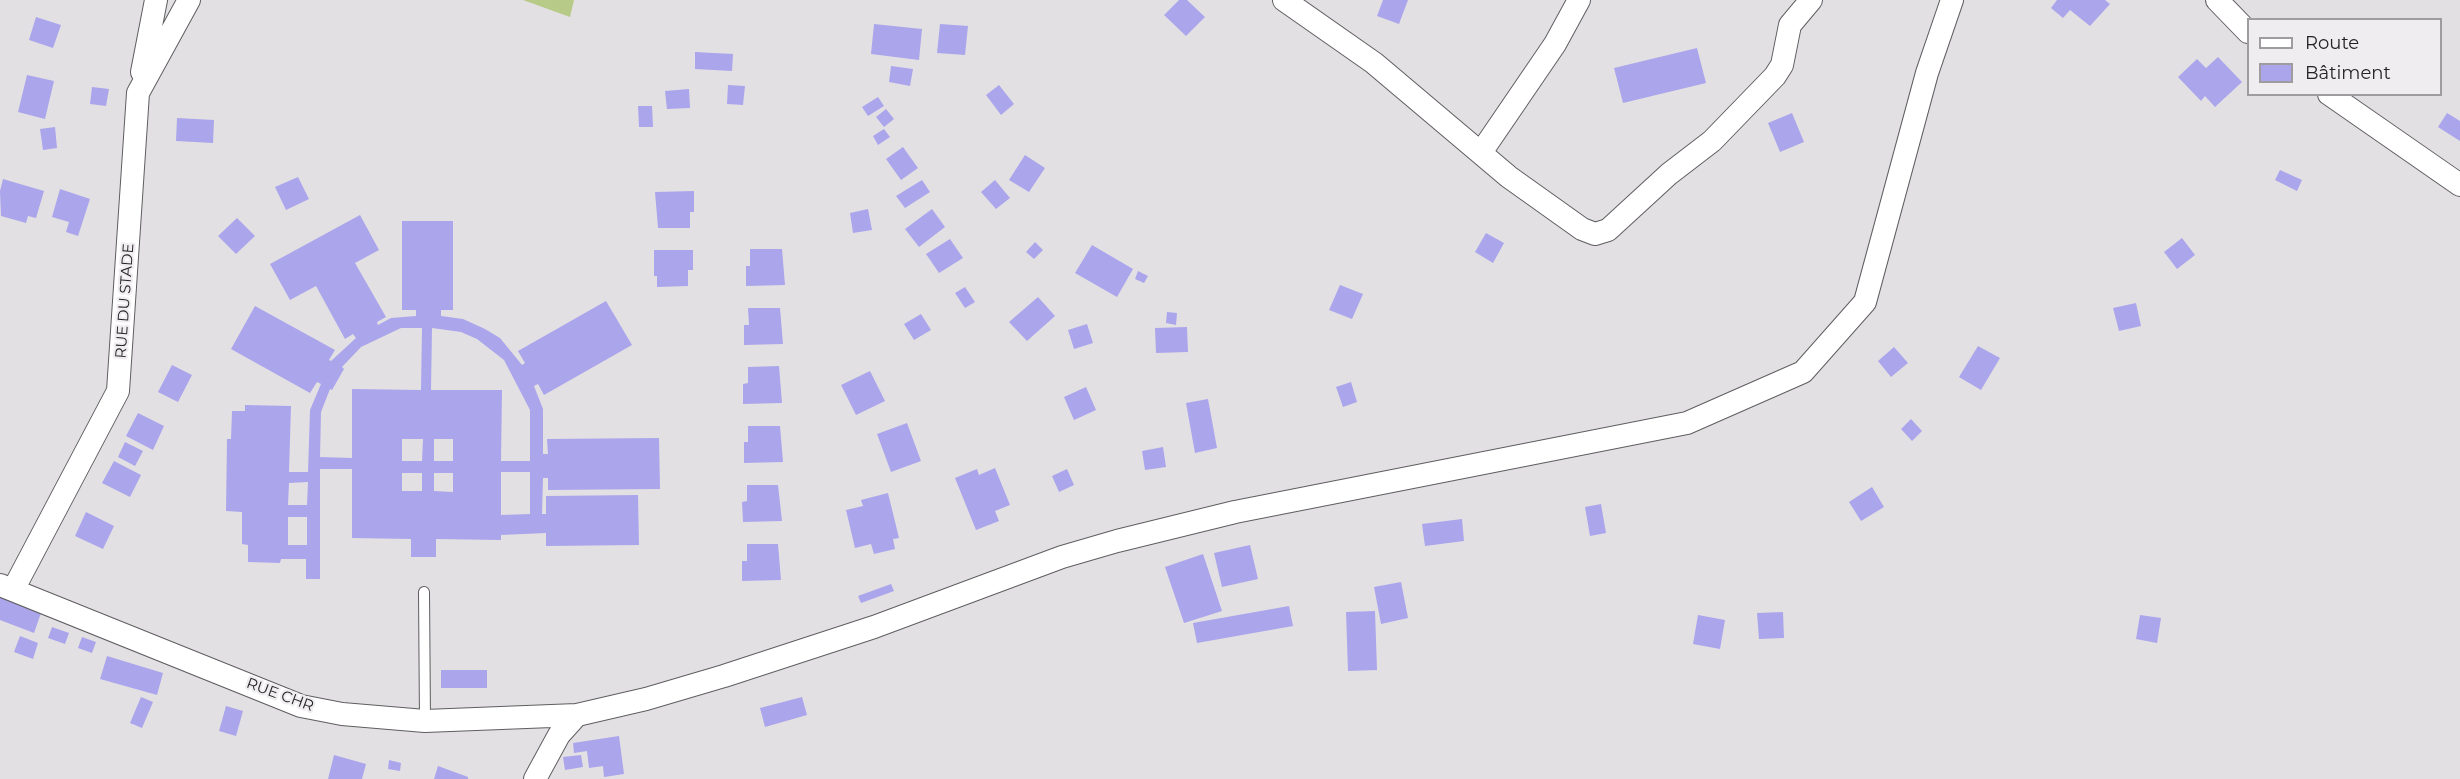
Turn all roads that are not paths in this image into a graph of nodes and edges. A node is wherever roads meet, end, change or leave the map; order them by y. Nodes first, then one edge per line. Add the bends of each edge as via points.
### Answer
1 (156, 0) edge
2 (189, 0) edge
3 (1579, 0) edge
4 (1811, 0) edge
5 (1952, 0) edge
6 (2217, 0) edge
7 (1298, 3) edge
8 (2247, 31) edge
9 (138, 93) junction
10 (2332, 96) edge
11 (1482, 152) junction
12 (2460, 185) edge
13 (6, 587) edge
14 (424, 592) dead end
15 (577, 715) junction
16 (425, 721) junction
17 (535, 779) edge

1 - 9 street
2 - 9 street, RUE DU STADE
3 - 11 street via 1555,44
4 - 11 street via 1790,25 1776,76 1712,141 1602,234 1582,229 1509,177
5 - 15 street, RUE CHR via 1927,73 1865,302 1803,372 1686,423 1235,512 1117,541 724,676
6 - 8 street
7 - 11 street
9 - 13 street, RUE DU STADE via 118,391
10 - 12 street
13 - 16 street, RUE CHR via 301,705 353,715
14 - 16 lane
15 - 16 street, RUE CHR
15 - 17 street via 559,735

